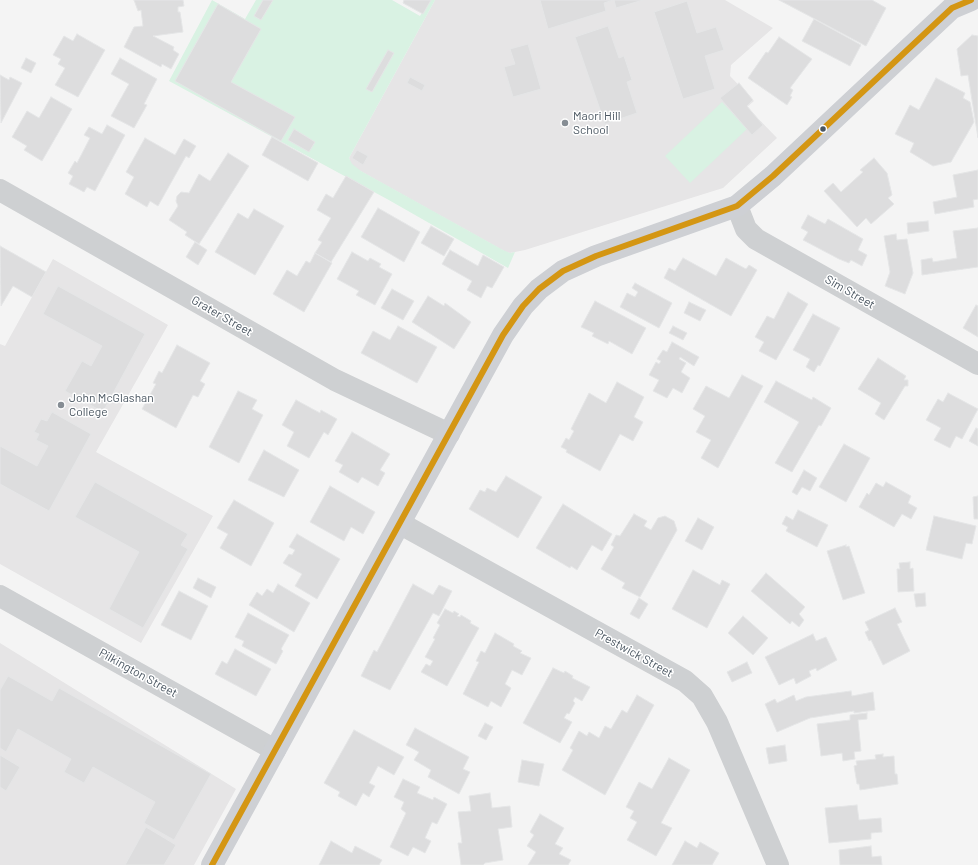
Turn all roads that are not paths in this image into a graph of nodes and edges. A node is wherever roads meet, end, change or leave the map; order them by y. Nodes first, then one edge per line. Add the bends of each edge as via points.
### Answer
1 (971, 0) edge
2 (0, 190) edge
3 (737, 206) junction
4 (978, 364) edge
5 (449, 434) junction
6 (401, 524) junction
7 (0, 596) edge
8 (275, 750) junction
9 (212, 865) edge
10 (778, 865) edge

1 - 3 street via 952,8 773,176
2 - 5 street, Grater Street via 335,380
3 - 4 street, Sim Street via 746,229 756,239
3 - 5 street via 596,256 564,271 539,289 523,306 504,335
5 - 6 street
6 - 8 street
6 - 10 street, Prestwick Street via 685,681 702,696 717,722
7 - 8 street, Pilkington Street
8 - 9 street

